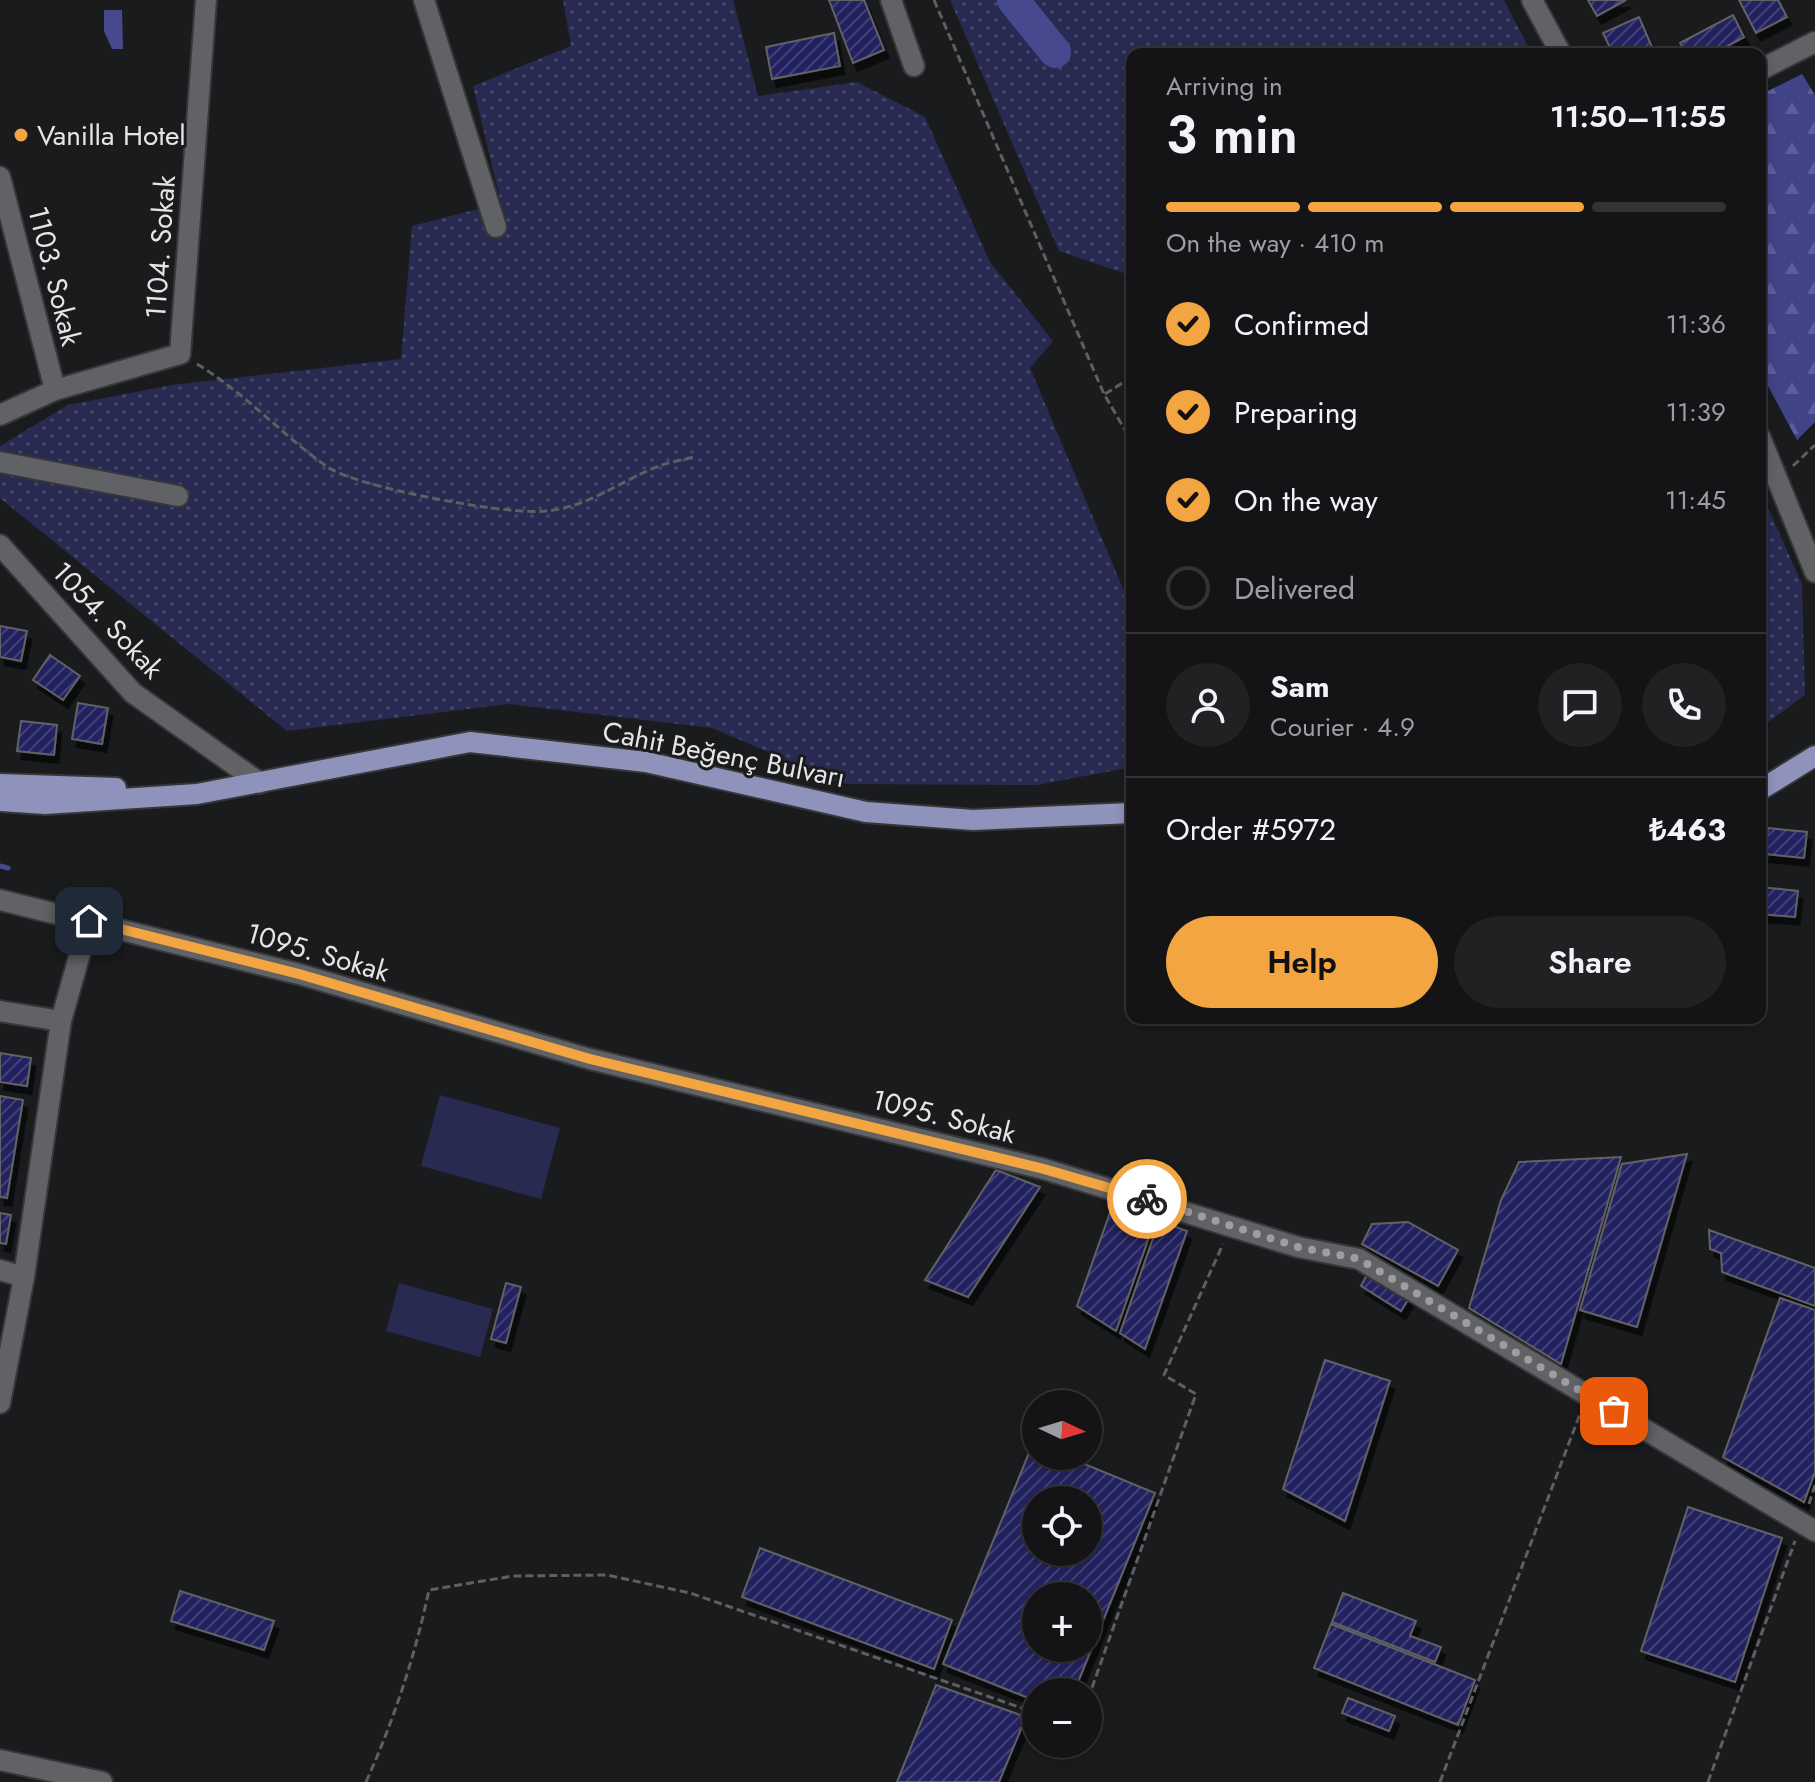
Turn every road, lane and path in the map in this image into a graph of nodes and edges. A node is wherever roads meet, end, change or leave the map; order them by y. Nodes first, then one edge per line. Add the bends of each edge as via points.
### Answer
1 (206, 0) edge
2 (424, 0) edge
3 (891, 0) edge
4 (934, 0) edge
5 (1532, 0) edge
6 (1815, 42) edge
7 (1558, 48) edge
8 (914, 66) dead end
9 (1766, 67) edge
10 (0, 177) edge
11 (496, 227) dead end
12 (180, 354) junction
13 (1126, 381) edge
14 (55, 390) junction
15 (1104, 394) junction
16 (0, 415) edge
17 (1126, 432) edge
18 (1815, 445) edge
19 (1766, 451) edge
20 (694, 457) dead end
21 (0, 462) edge
22 (1779, 480) junction
23 (178, 496) dead end
24 (0, 545) edge
25 (1815, 572) edge
26 (1815, 756) edge
27 (260, 783) junction
28 (0, 784) edge
29 (1766, 786) edge
30 (0, 801) edge
31 (1126, 813) edge
32 (0, 900) edge
33 (89, 921) junction
34 (0, 1011) edge
35 (61, 1021) junction
36 (1231, 1224) junction
37 (0, 1270) edge
38 (24, 1277) junction
39 (1587, 1395) junction
40 (0, 1403) edge
41 (1815, 1485) edge
42 (1808, 1527) edge
43 (1095, 1678) edge
44 (1022, 1708) edge
45 (0, 1760) edge
46 (102, 1782) edge
47 (366, 1782) edge
48 (1440, 1782) edge
49 (1708, 1782) edge

1 - 12 street, 1104. Sokak
2 - 11 street
3 - 8 street
4 - 15 path
5 - 7 street
6 - 9 street
10 - 14 street, 1103. Sokak
12 - 14 street
12 - 20 path via 229,383 329,469 445,500 504,511 546,511 595,499 659,466
13 - 15 path
14 - 16 street
15 - 17 path
18 - 22 path
19 - 22 street
21 - 23 street
22 - 25 street
24 - 27 street, 1054. Sokak via 133,693
26 - 29 main road
27 - 28 main road, Cahit Beğenç Bulvarı via 123,788
27 - 30 main road, Cahit Beğenç Bulvarı via 116,800
27 - 31 main road, Cahit Beğenç Bulvarı via 470,742 646,762 866,812 973,820
32 - 33 street, 1095. Sokak
33 - 35 street
33 - 36 street, 1095. Sokak via 299,974 590,1059 1044,1169
34 - 35 street
35 - 38 street
36 - 39 street, 1095. Sokak via 1298,1247 1359,1259
36 - 43 path via 1164,1375 1196,1394
37 - 38 street
38 - 40 street
39 - 42 street, 1095. Sokak
39 - 48 path
41 - 42 path
42 - 49 path
44 - 47 path via 690,1593 607,1575 513,1576 429,1590 420,1636
45 - 46 street

